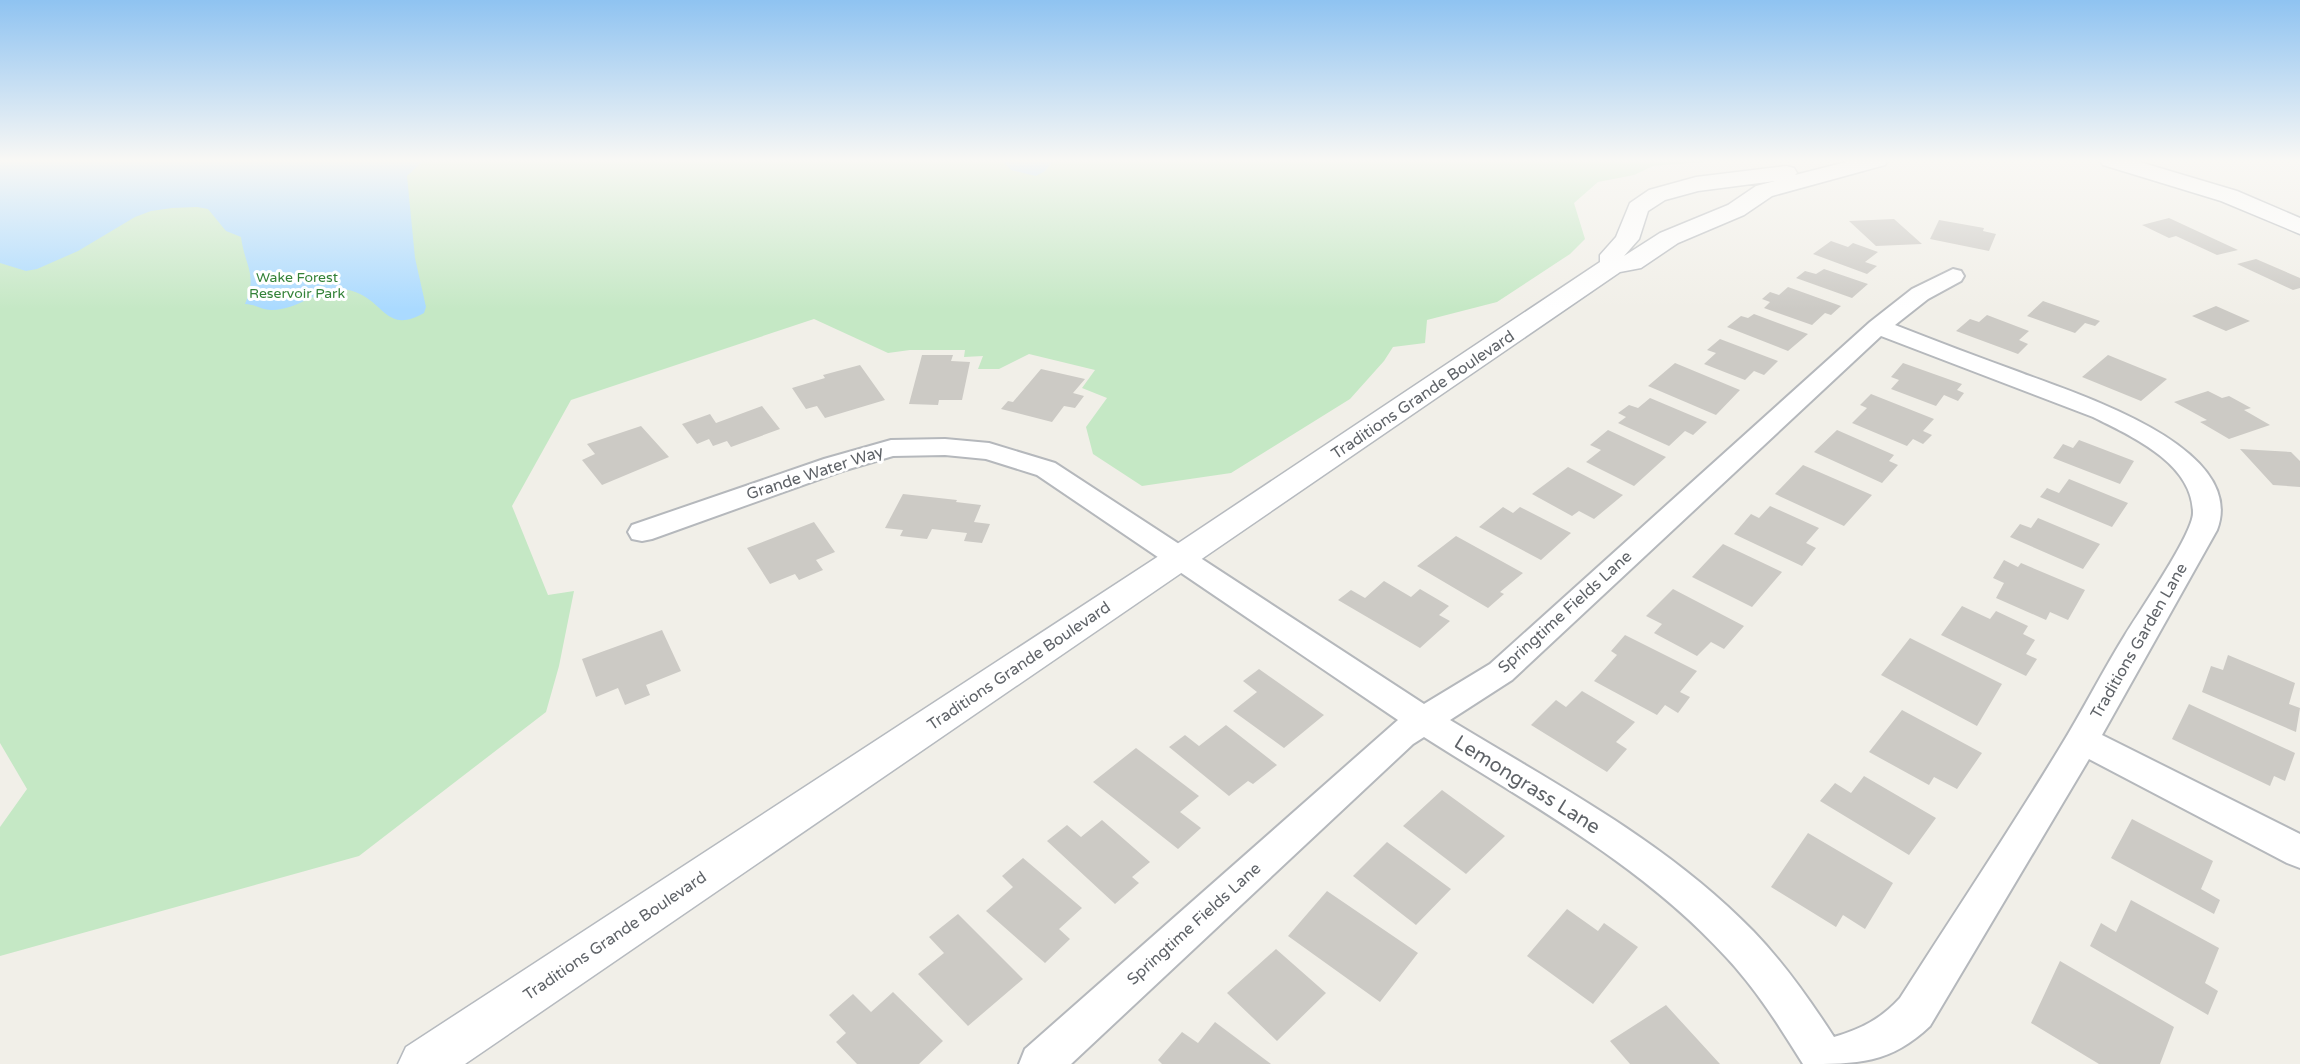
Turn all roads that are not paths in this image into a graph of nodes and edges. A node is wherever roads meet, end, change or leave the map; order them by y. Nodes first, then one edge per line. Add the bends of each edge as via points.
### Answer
1 (1637, 210) edge
2 (1681, 210) edge
3 (1737, 210) edge
4 (2260, 210) edge
5 (1712, 220) junction
6 (2300, 227) edge
7 (1614, 265) junction
8 (1953, 276) dead end
9 (1878, 327) junction
10 (642, 532) dead end
11 (1180, 558) junction
12 (1424, 721) junction
13 (2082, 740) junction
14 (2300, 852) edge
15 (1047, 1062) edge
16 (1825, 1062) edge
17 (423, 1064) edge

1 - 7 main road via 1627,239 1612,255
2 - 5 main road
3 - 5 main road, Traditions Grande Boulevard
4 - 6 main road
5 - 7 main road, Traditions Grande Boulevard via 1669,238 1632,263
7 - 11 main road, Traditions Grande Boulevard
8 - 9 street, Springtime Fields Lane via 1920,294
9 - 12 street, Springtime Fields Lane via 1501,672
9 - 13 street, Traditions Garden Lane via 2118,420 2170,452 2204,493 2207,513 2201,533
10 - 11 street, Grande Water Way via 891,448 945,447 989,451 1046,469
11 - 12 street, Lemongrass Lane
11 - 17 main road, Traditions Grande Boulevard
12 - 15 street, Springtime Fields Lane via 1401,735
12 - 16 street, Lemongrass Lane via 1598,828 1676,885 1739,944
13 - 14 street
13 - 16 street, Traditions Garden Lane via 1915,1012 1903,1027 1877,1042

